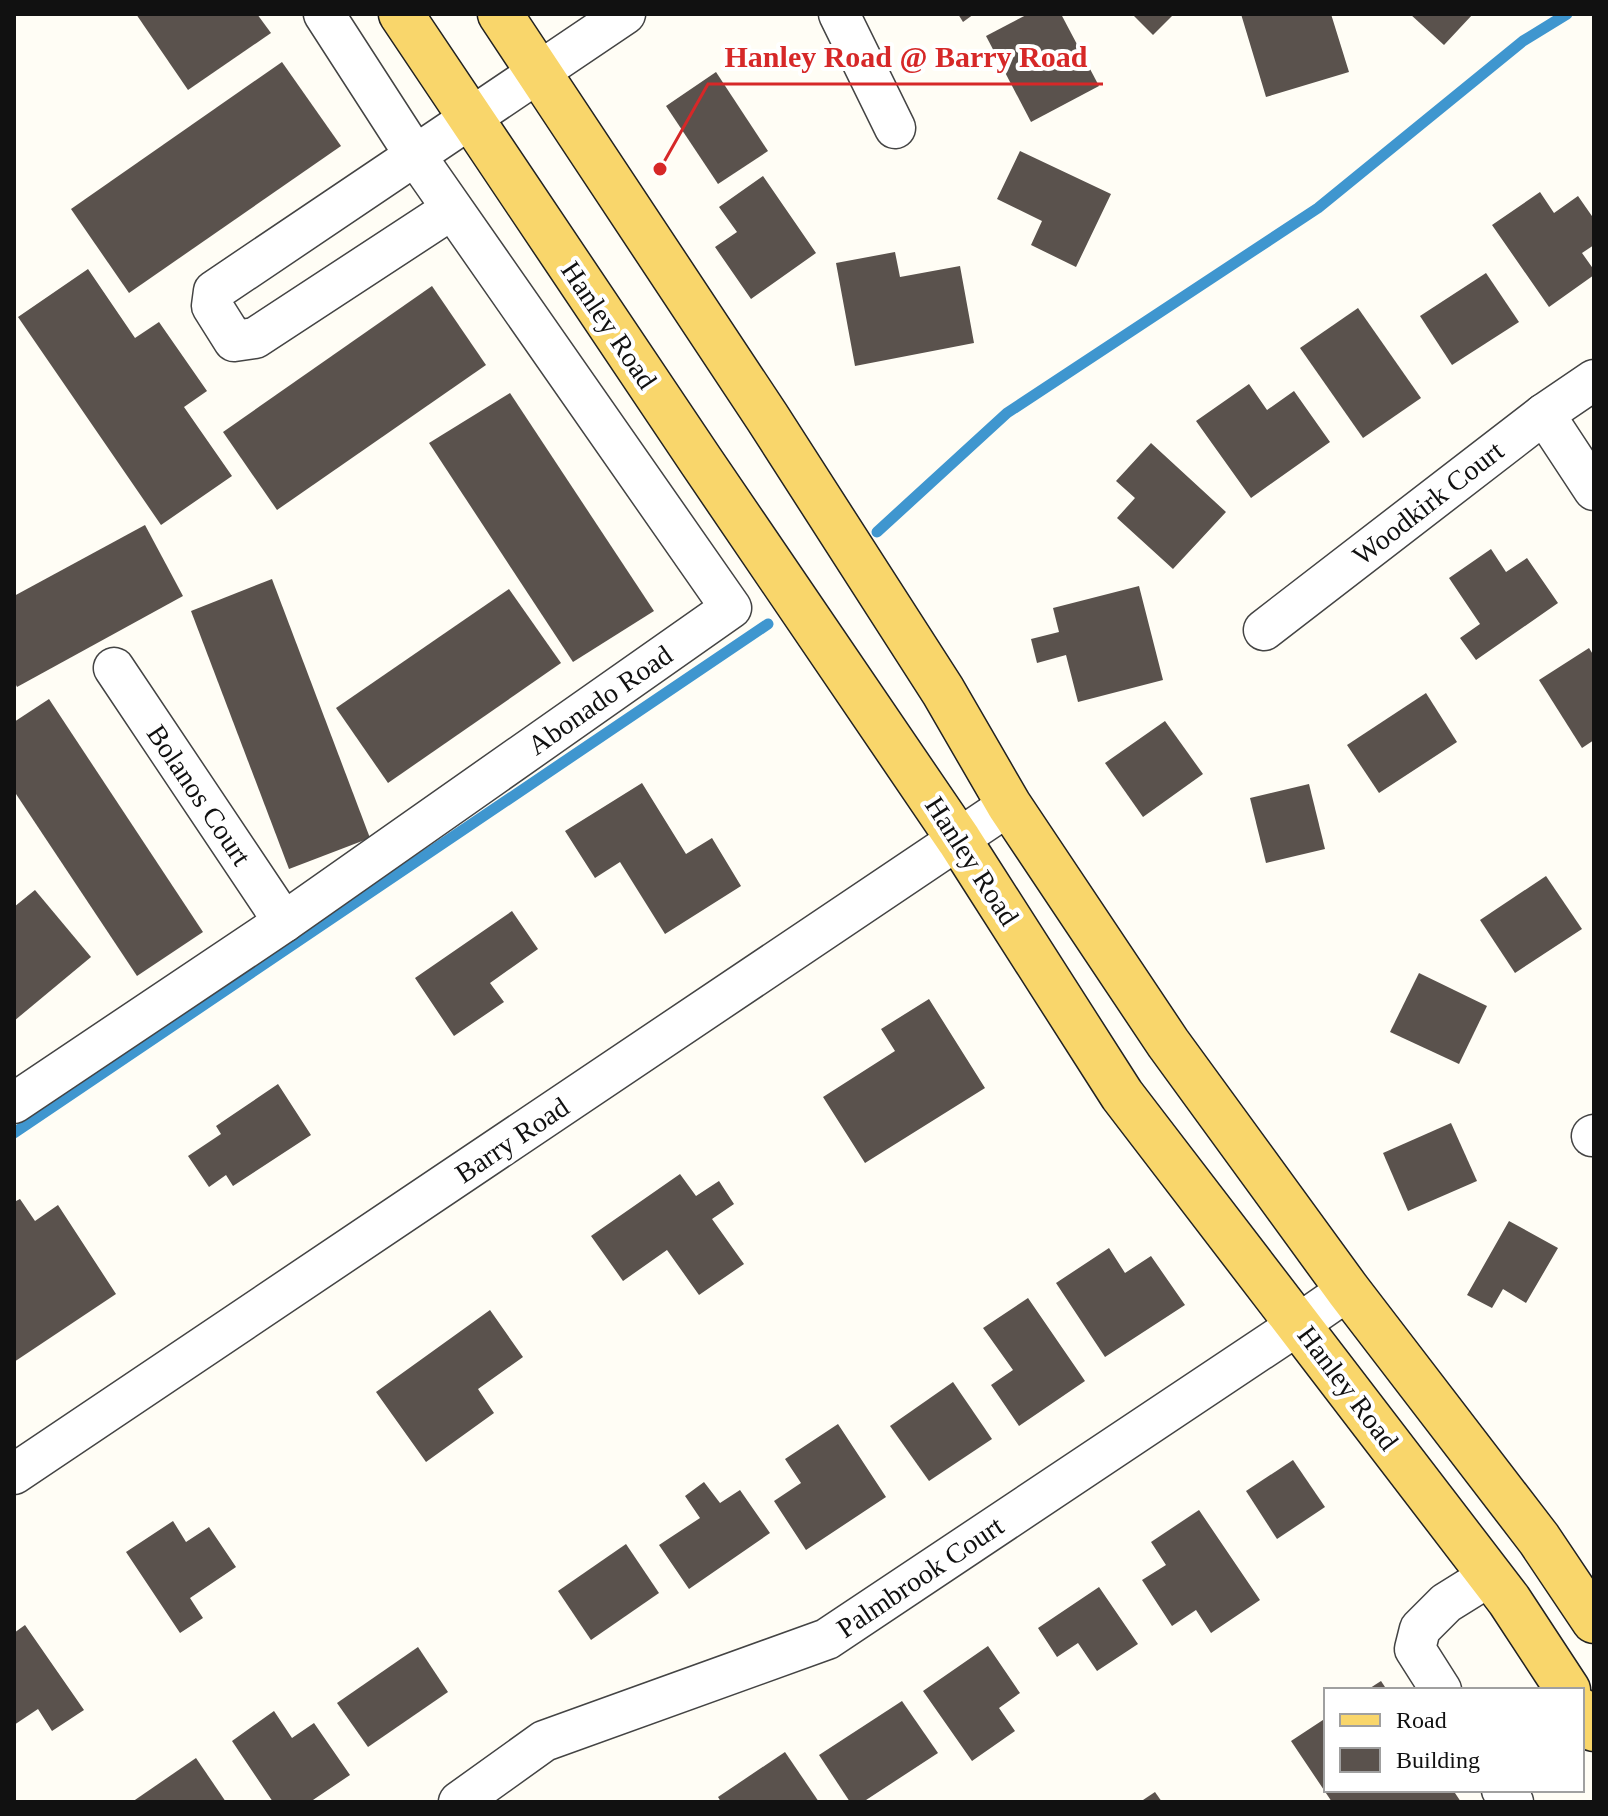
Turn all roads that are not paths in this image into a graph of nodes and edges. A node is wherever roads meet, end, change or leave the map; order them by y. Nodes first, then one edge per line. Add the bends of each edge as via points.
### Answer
1 (324, 14) edge
2 (401, 14) edge
3 (500, 14) edge
4 (625, 14) edge
5 (839, 14) edge
6 (538, 72) junction
7 (470, 119) junction
8 (895, 128) dead end
9 (415, 155) junction
10 (452, 209) junction
11 (1594, 380) edge
12 (1544, 414) junction
13 (1594, 490) edge
14 (1264, 630) dead end
15 (114, 668) dead end
16 (1009, 805) junction
17 (959, 840) junction
18 (284, 922) junction
19 (14, 1103) edge
20 (1348, 1290) junction
21 (1299, 1324) junction
22 (14, 1474) edge
23 (1491, 1575) junction
24 (1594, 1621) edge
25 (1440, 1688) edge
26 (1567, 1688) edge
27 (459, 1802) edge

1 - 9 street, Abonado Road
2 - 7 main road, Hanley Road
3 - 6 main road
4 - 6 street
5 - 8 street
6 - 7 street
6 - 16 main road via 801,469
7 - 9 street
7 - 17 main road, Hanley Road
9 - 10 street, Abonado Road
9 - 10 street via 214,291 212,306 234,341 255,338
10 - 18 street, Abonado Road via 731,608
11 - 12 street, Woodkirk Court
12 - 13 street
12 - 14 street, Woodkirk Court
15 - 18 street, Bolanos Court
16 - 17 street, Barry Road
16 - 20 main road via 1168,1043
17 - 21 main road, Hanley Road via 1122,1095
17 - 22 street, Barry Road
18 - 19 street, Abonado Road
20 - 21 street, Palmbrook Court
20 - 24 main road via 1539,1539
21 - 23 main road, Hanley Road
21 - 27 street, Palmbrook Court via 827,1639 544,1741
23 - 25 street via 1446,1603 1420,1629 1415,1649
23 - 26 main road, Hanley Road

